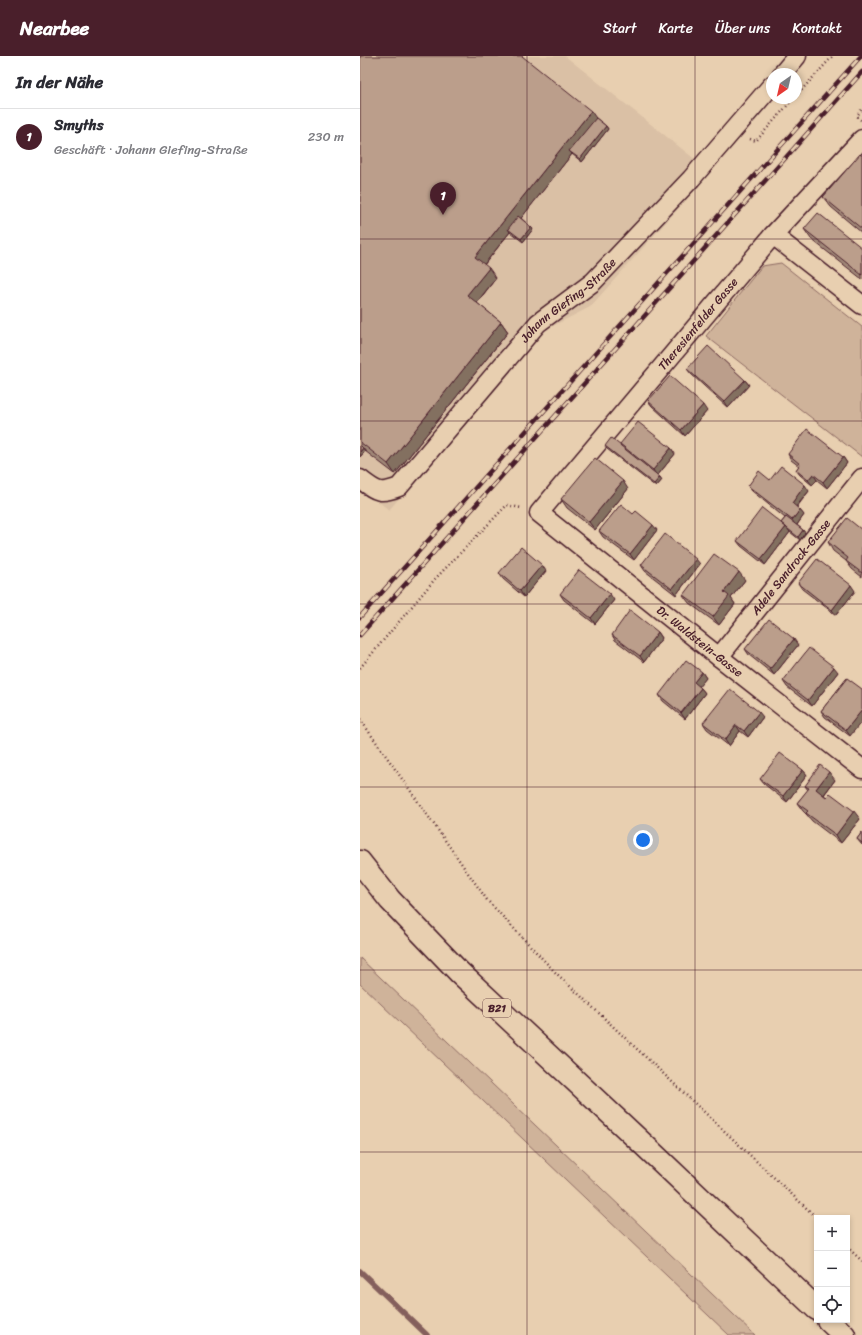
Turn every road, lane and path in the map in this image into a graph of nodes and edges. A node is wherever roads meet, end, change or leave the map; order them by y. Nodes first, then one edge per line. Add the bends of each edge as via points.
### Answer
1 (797, 56) edge
2 (833, 56) edge
3 (787, 68) edge
4 (802, 89) edge
5 (766, 92) edge
6 (789, 104) edge
7 (862, 109) edge
8 (862, 121) edge
9 (729, 135) junction
10 (862, 139) edge
11 (773, 235) junction
12 (862, 305) edge
13 (862, 478) edge
14 (360, 479) edge
15 (539, 513) junction
16 (719, 657) junction
17 (360, 668) edge
18 (360, 719) edge
19 (862, 769) edge
20 (360, 862) edge
21 (814, 1215) edge
22 (850, 1250) edge
23 (862, 1261) edge
24 (814, 1306) edge
25 (831, 1323) edge
26 (844, 1335) edge

1 - 3 street
2 - 4 path
5 - 9 street, Johann Giefing-Straße
6 - 9 path via 756,141
7 - 8 path via 857,116
9 - 14 street, Johann Giefing-Straße via 593,282 538,323 399,487 387,491 374,490
10 - 11 street, Theresienfelder Gasse
11 - 12 street
11 - 15 street, Theresienfelder Gasse
13 - 16 street, Adele Sandrock-Gasse
15 - 16 street, Dr. Waldstein-Gasse
15 - 17 path via 508,505 435,579
16 - 19 street, Dr. Waldstein-Gasse
18 - 21 path via 487,900 554,971
20 - 24 main road, B21 via 390,900 459,972
22 - 23 path
25 - 26 main road

